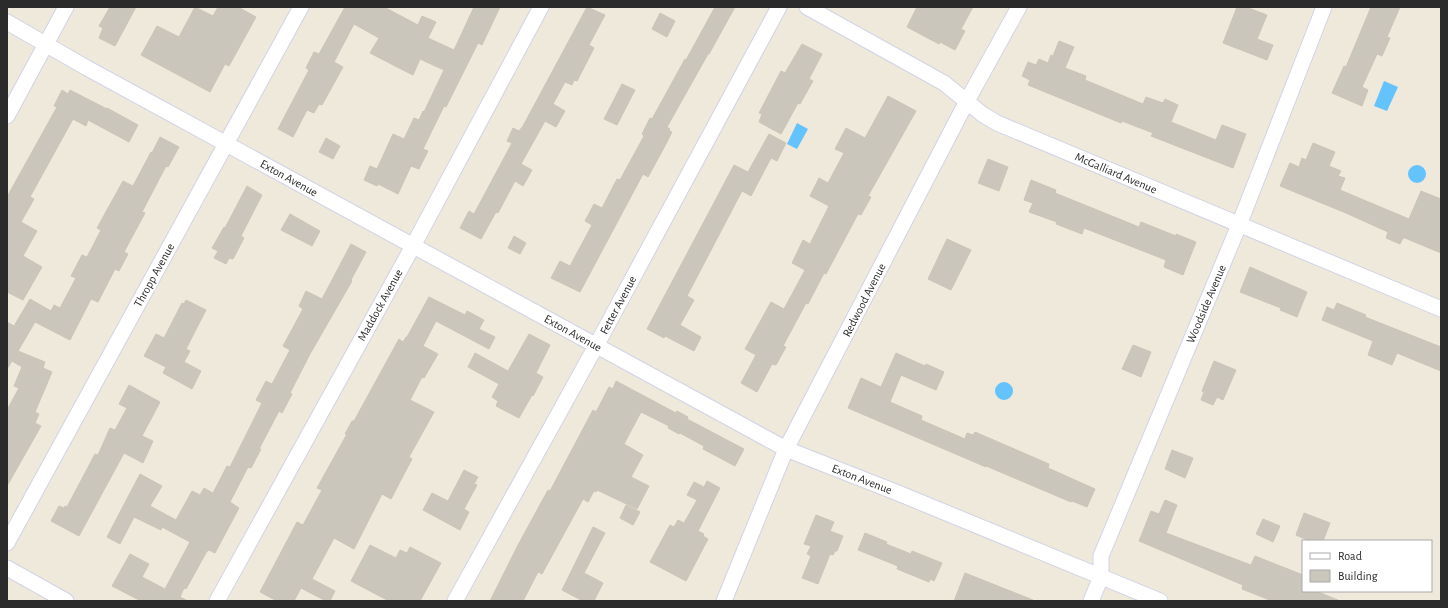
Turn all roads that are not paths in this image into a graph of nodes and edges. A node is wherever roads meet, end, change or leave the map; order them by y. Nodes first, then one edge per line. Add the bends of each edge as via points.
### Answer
1 (66, 7) edge
2 (301, 7) edge
3 (541, 7) edge
4 (780, 7) edge
5 (807, 7) edge
6 (1019, 7) edge
7 (1324, 7) edge
8 (7, 22) edge
9 (45, 44) junction
10 (967, 101) junction
11 (7, 116) edge
12 (226, 144) junction
13 (1239, 225) junction
14 (413, 246) junction
15 (1441, 308) edge
16 (596, 346) junction
17 (786, 449) junction
18 (7, 543) edge
19 (7, 568) edge
20 (1101, 576) junction
21 (66, 601) edge
22 (217, 601) edge
23 (455, 601) edge
24 (724, 601) edge
25 (1091, 601) edge
26 (1160, 601) edge

1 - 9 street
2 - 12 street, Thropp Avenue
3 - 14 street, Maddock Avenue
4 - 16 street, Fetter Avenue
5 - 10 street, McGalliard Avenue via 944,83
6 - 10 street, Redwood Avenue
7 - 13 street, Woodside Avenue
8 - 9 street, Exton Avenue
9 - 11 street
9 - 12 street, Exton Avenue
10 - 13 street, McGalliard Avenue via 997,123
10 - 17 street, Redwood Avenue
12 - 14 street, Exton Avenue
12 - 18 street, Thropp Avenue
13 - 15 street, McGalliard Avenue
13 - 20 street, Woodside Avenue via 1102,556
14 - 16 street, Exton Avenue
14 - 22 street, Maddock Avenue
16 - 17 street, Exton Avenue
16 - 23 street, Fetter Avenue
17 - 20 street, Exton Avenue
17 - 24 street, Redwood Avenue
19 - 21 street
20 - 25 street, Woodside Avenue
20 - 26 street, Exton Avenue

